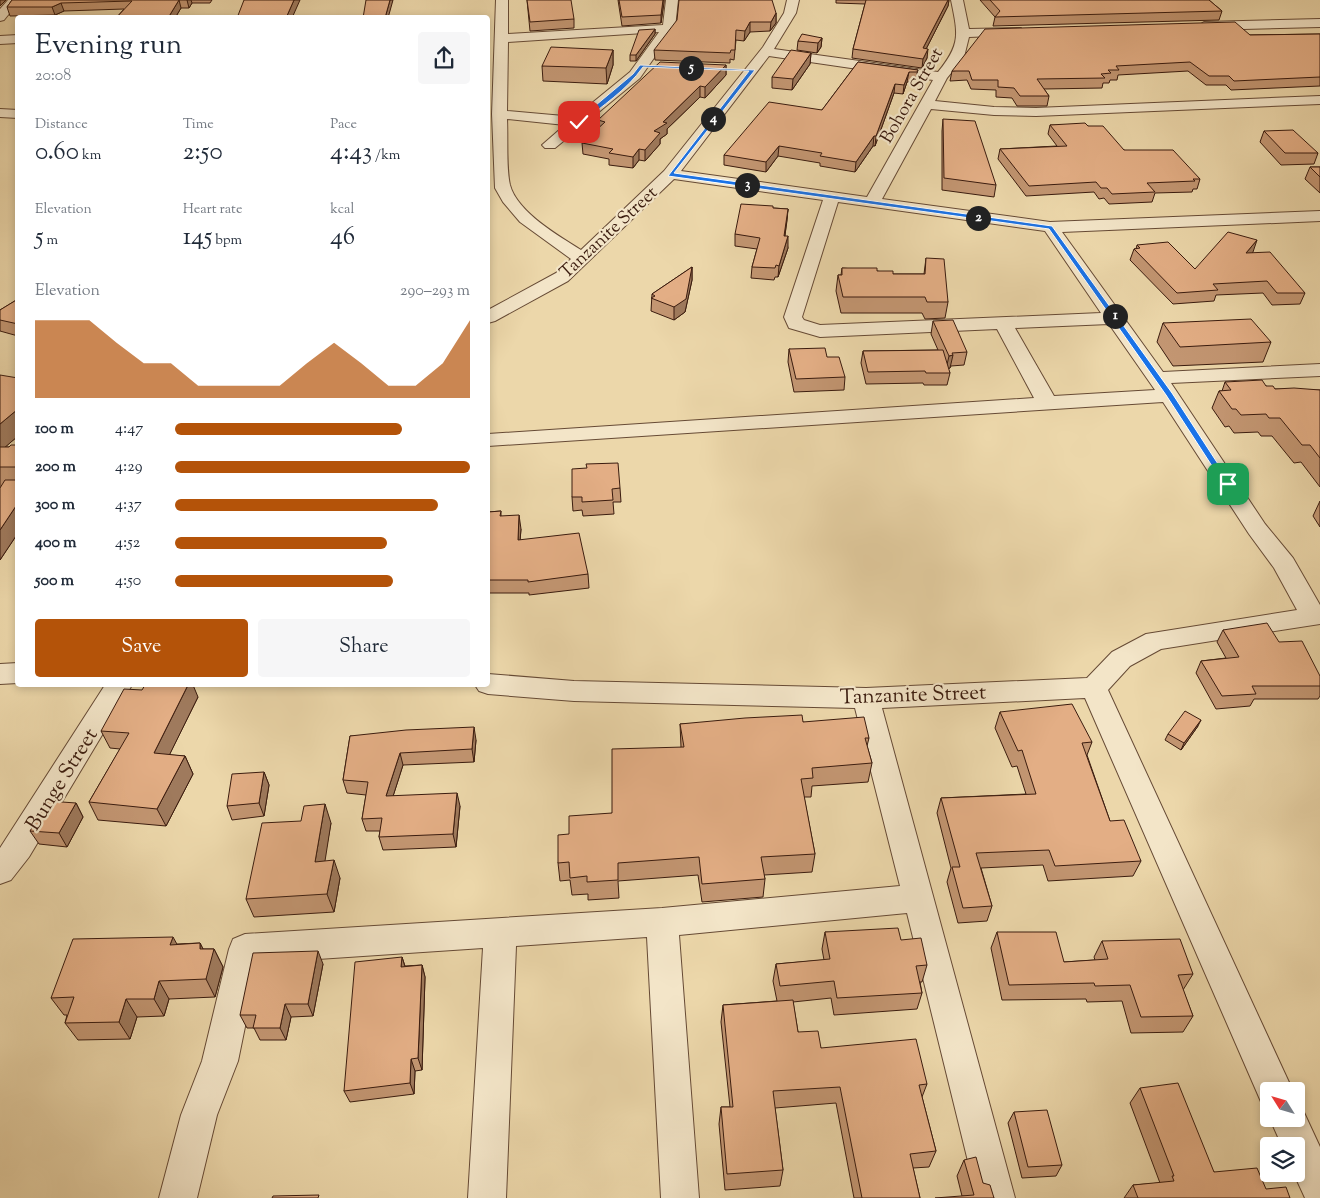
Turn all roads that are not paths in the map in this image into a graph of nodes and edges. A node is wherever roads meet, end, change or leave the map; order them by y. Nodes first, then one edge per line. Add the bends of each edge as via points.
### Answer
1 (502, 0) edge
2 (672, 0) edge
3 (793, 0) edge
4 (957, 0) edge
5 (1320, 23) edge
6 (1192, 26) edge
7 (669, 28) junction
8 (1033, 31) edge
9 (964, 33) junction
10 (503, 38) junction
11 (15, 39) edge
12 (0, 40) edge
13 (766, 52) junction
14 (642, 66) junction
15 (660, 66) edge
16 (734, 69) dead end
17 (752, 70) junction
18 (941, 77) junction
19 (1320, 100) edge
20 (926, 104) junction
21 (496, 112) edge
22 (0, 113) edge
23 (15, 114) edge
24 (579, 122) junction
25 (550, 145) dead end
26 (670, 174) junction
27 (832, 198) junction
28 (871, 203) junction
29 (1320, 216) edge
30 (1050, 228) junction
31 (582, 258) junction
32 (490, 316) edge
33 (1116, 318) junction
34 (1003, 323) junction
35 (1320, 370) edge
36 (1163, 386) junction
37 (1047, 403) junction
38 (490, 440) edge
39 (1317, 615) edge
40 (15, 673) edge
41 (0, 674) edge
42 (490, 684) edge
43 (118, 687) edge
44 (1094, 688) junction
45 (866, 698) junction
46 (0, 871) edge
47 (919, 898) junction
48 (662, 922) junction
49 (500, 932) junction
50 (1271, 1082) edge
51 (1292, 1128) edge
52 (1320, 1189) edge
53 (178, 1198) edge
54 (487, 1198) edge
55 (680, 1198) edge
56 (996, 1198) edge

1 - 10 street
2 - 7 street
3 - 13 street, Tanzanite Street via 790,13
4 - 9 street, Bohora Street
5 - 6 street
7 - 10 street
7 - 14 street
8 - 9 street
9 - 18 street, Bohora Street via 957,57
10 - 21 street
11 - 12 street
13 - 17 street, Tanzanite Street
13 - 18 street
14 - 15 street
14 - 24 street
16 - 17 street
17 - 26 street, Tanzanite Street
18 - 20 street, Bohora Street
19 - 20 street via 1036,112
20 - 28 street, Bohora Street
21 - 24 street
21 - 31 street via 503,188 519,212 546,235
22 - 23 street
24 - 25 street
26 - 27 street
26 - 31 street, Tanzanite Street
27 - 28 street
27 - 34 street via 793,317 796,324 820,331
28 - 30 street
29 - 30 street
30 - 33 street
31 - 32 street, Tanzanite Street via 562,277
33 - 34 street
33 - 36 street
34 - 37 street
35 - 36 street
36 - 37 street
36 - 39 street
37 - 38 street
39 - 44 street via 1155,641 1121,659
40 - 41 street
42 - 45 street, Tanzanite Street via 574,691
43 - 46 street, Bunge Street via 18,848
44 - 45 street, Tanzanite Street
44 - 50 street
45 - 47 street
47 - 48 street
47 - 56 street
48 - 49 street
48 - 55 street
49 - 53 street via 245,950 220,1061 199,1115
49 - 54 street
51 - 52 street

